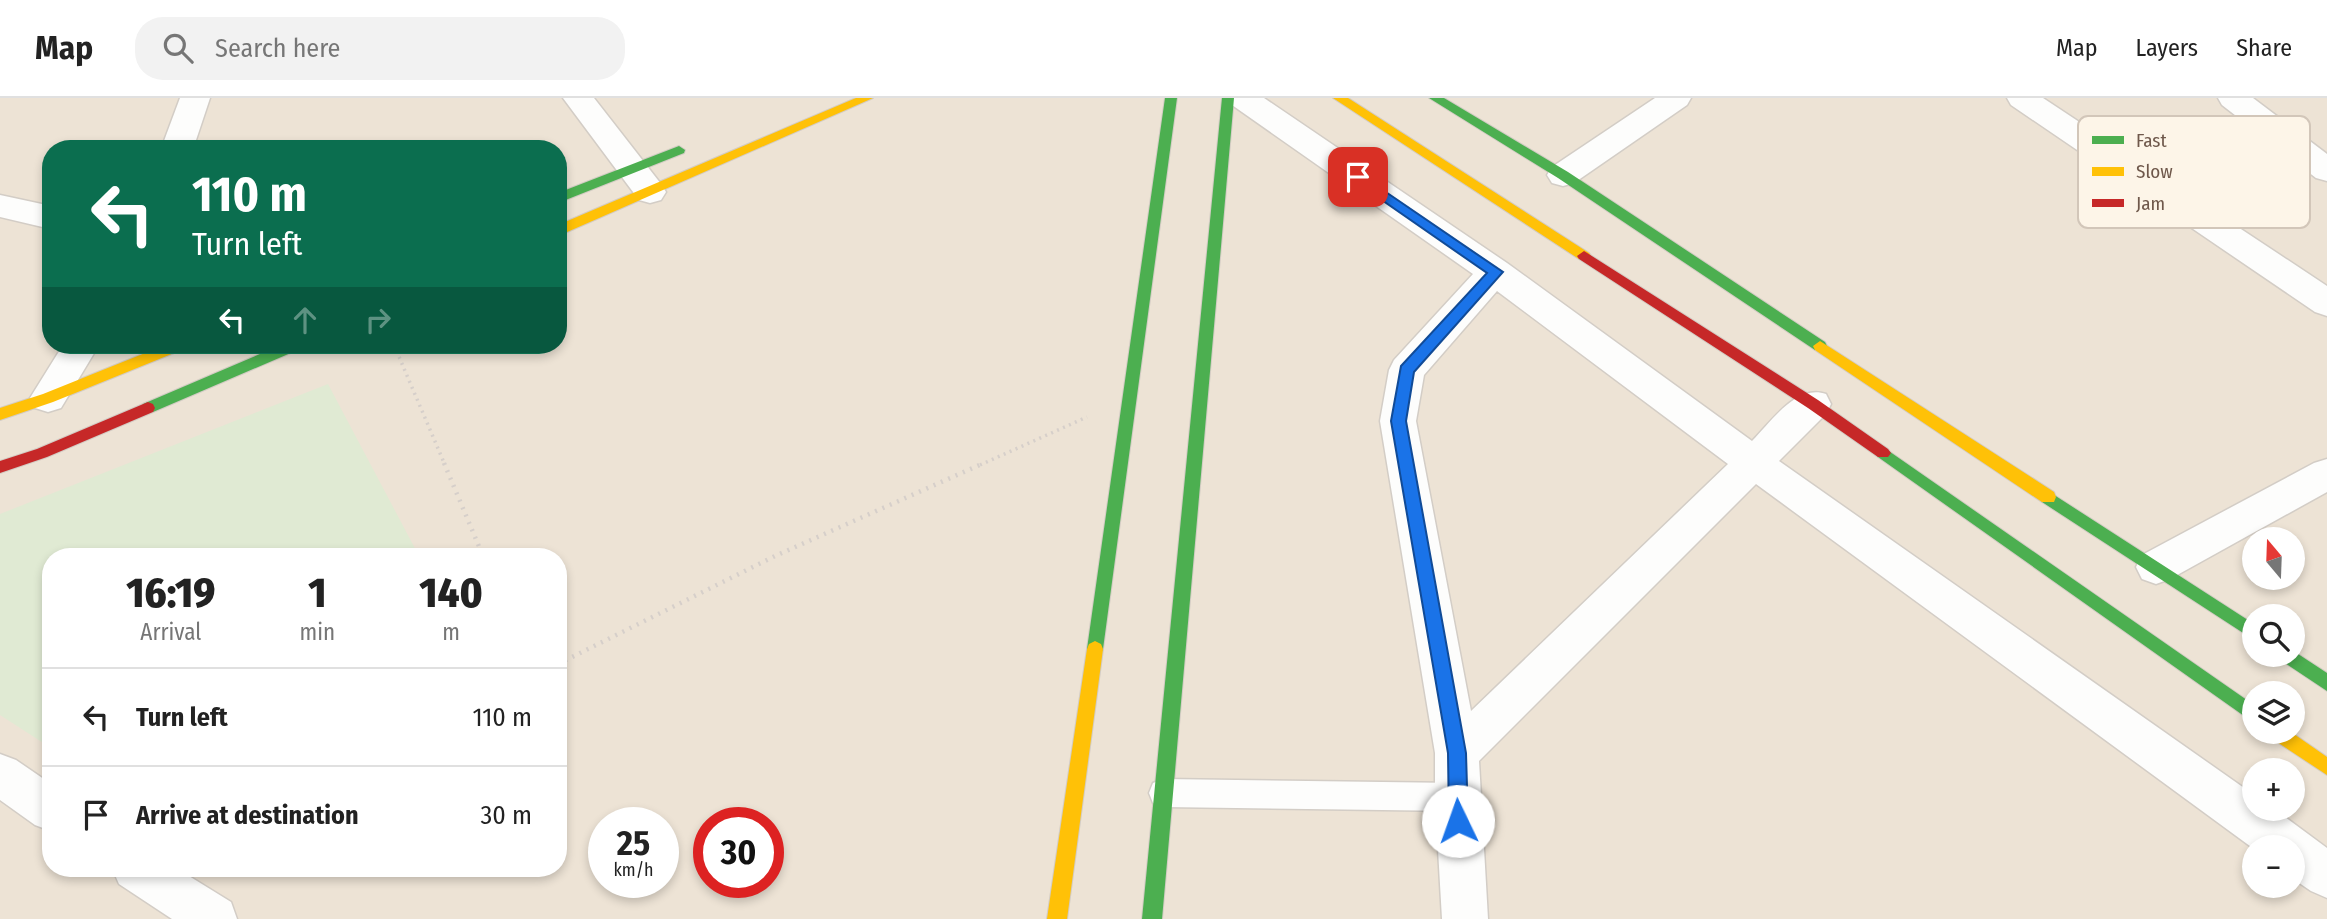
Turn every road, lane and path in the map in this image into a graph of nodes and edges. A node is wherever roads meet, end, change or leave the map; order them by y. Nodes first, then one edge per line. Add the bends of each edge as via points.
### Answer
1 (195, 98) edge
2 (578, 98) edge
3 (867, 98) edge
4 (1228, 98) edge
5 (1243, 98) edge
6 (1339, 98) edge
7 (1435, 98) edge
8 (1676, 98) edge
9 (2022, 98) edge
10 (2233, 98) edge
11 (1168, 102) edge
12 (2256, 116) edge
13 (2078, 136) edge
14 (180, 140) edge
15 (697, 142) dead end
16 (2310, 157) edge
17 (2327, 170) edge
18 (1563, 175) junction
19 (642, 181) junction
20 (567, 196) edge
21 (0, 206) edge
22 (42, 216) edge
23 (567, 226) edge
24 (2215, 228) edge
25 (1496, 272) junction
26 (2327, 303) edge
27 (75, 354) edge
28 (157, 354) edge
29 (274, 354) edge
30 (398, 354) edge
31 (48, 398) junction
32 (1127, 400) junction
33 (1813, 404) junction
34 (0, 414) edge
35 (1753, 462) junction
36 (0, 467) edge
37 (2327, 474) edge
38 (480, 548) edge
39 (2156, 567) junction
40 (2242, 625) edge
41 (567, 660) edge
42 (2304, 667) edge
43 (2327, 683) edge
44 (2242, 707) edge
45 (2294, 744) edge
46 (1457, 753) junction
47 (2327, 767) edge
48 (0, 775) edge
49 (1164, 793) junction
50 (1457, 797) junction
51 (42, 804) edge
52 (2273, 835) edge
53 (2305, 858) edge
54 (2327, 875) edge
55 (149, 877) edge
56 (214, 919) edge
57 (1057, 919) edge
58 (1153, 919) edge
59 (1465, 919) edge

1 - 14 street
2 - 19 street
3 - 19 street
4 - 49 street
5 - 25 street
6 - 33 street
7 - 18 street
8 - 18 street
9 - 13 street
10 - 12 street
11 - 32 street
15 - 19 street
16 - 17 street
18 - 39 street
19 - 20 street
19 - 23 street
21 - 22 street
24 - 26 street
25 - 35 street
25 - 46 street via 1407,370 1398,421
27 - 31 street
28 - 31 street
29 - 36 street
30 - 38 path
31 - 34 street
32 - 41 path via 775,556
32 - 57 street
33 - 35 street
33 - 44 street
35 - 46 street
35 - 52 street
37 - 39 street
39 - 40 street
42 - 43 street
45 - 47 street
46 - 50 street
48 - 51 street
49 - 50 lane
49 - 58 street
50 - 59 street
53 - 54 street
55 - 56 street

